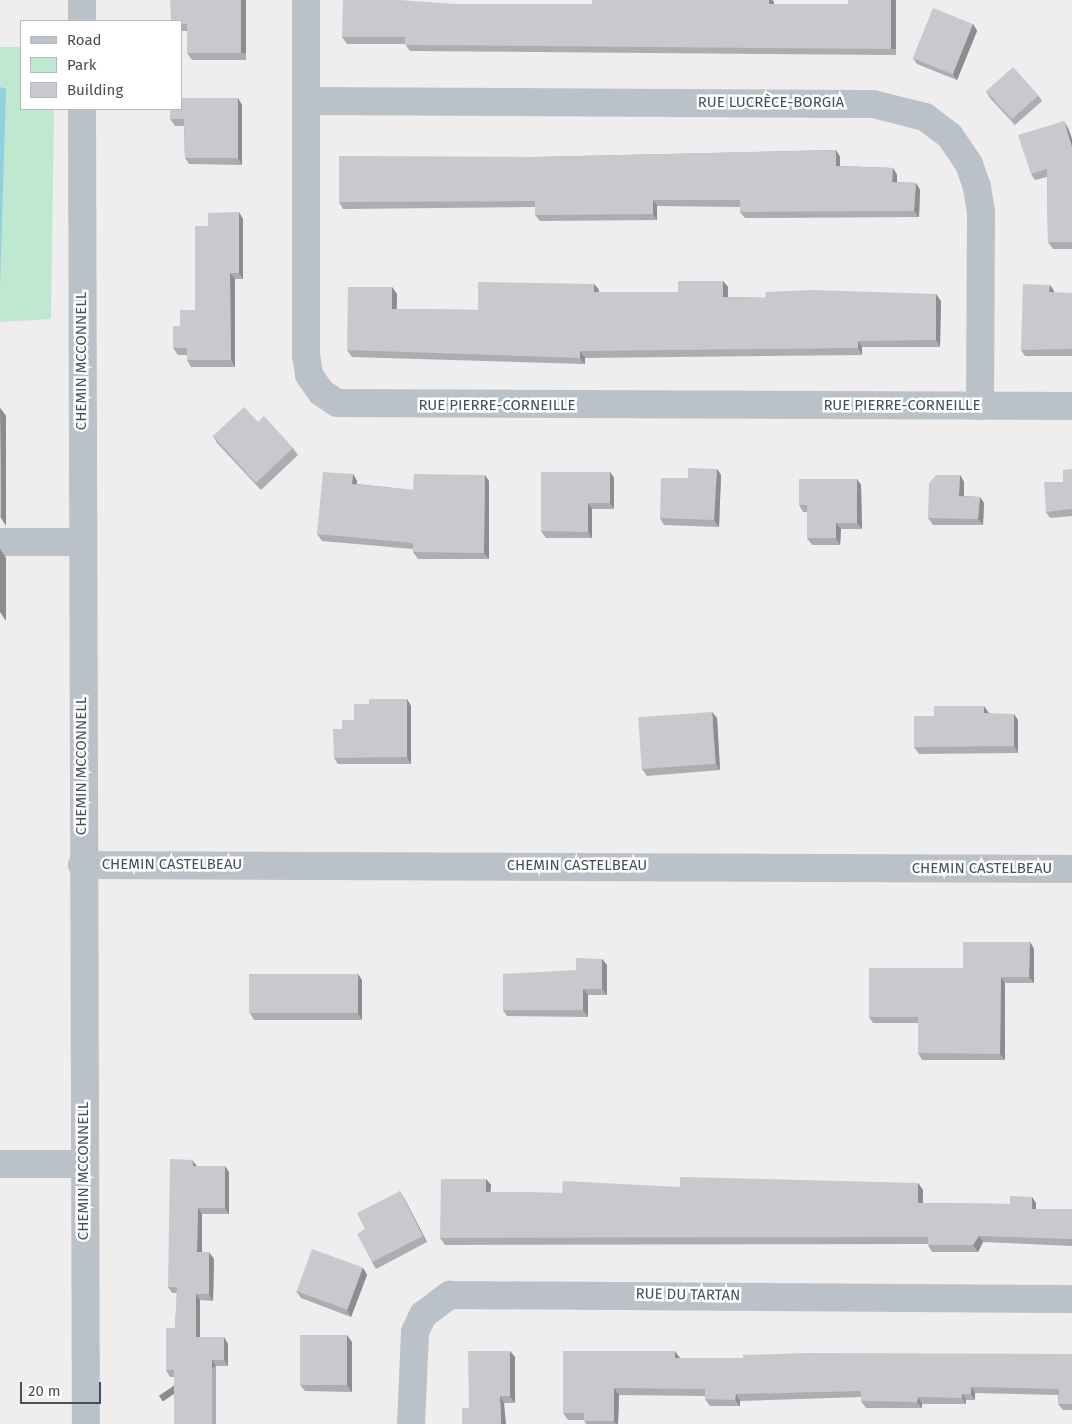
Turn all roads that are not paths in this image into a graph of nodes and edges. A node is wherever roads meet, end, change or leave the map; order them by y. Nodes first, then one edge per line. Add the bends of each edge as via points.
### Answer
1 (82, 0) edge
2 (306, 0) edge
3 (82, 20) edge
4 (307, 101) junction
5 (82, 110) edge
6 (980, 406) junction
7 (1072, 406) edge
8 (0, 542) edge
9 (82, 542) junction
10 (82, 865) junction
11 (1072, 869) edge
12 (0, 1164) edge
13 (84, 1164) junction
14 (1072, 1299) edge
15 (86, 1424) edge
16 (411, 1424) edge

1 - 3 street
2 - 4 street, RUE PIERRE-CORNEILLE
4 - 6 street, RUE LUCRÈCE-BORGIA via 873,104 925,117 950,136 969,164 977,187 981,212
4 - 6 street, RUE PIERRE-CORNEILLE via 306,355 309,375 321,392 337,403
5 - 9 street, CHEMIN MCCONNELL
6 - 7 street, RUE PIERRE-CORNEILLE
8 - 9 street
9 - 10 street, CHEMIN MCCONNELL
10 - 11 street, CHEMIN CASTELBEAU
10 - 13 street, CHEMIN MCCONNELL
12 - 13 street
13 - 15 street, CHEMIN MCCONNELL
14 - 16 street, RUE DU TARTAN via 450,1295 423,1314 416,1332

